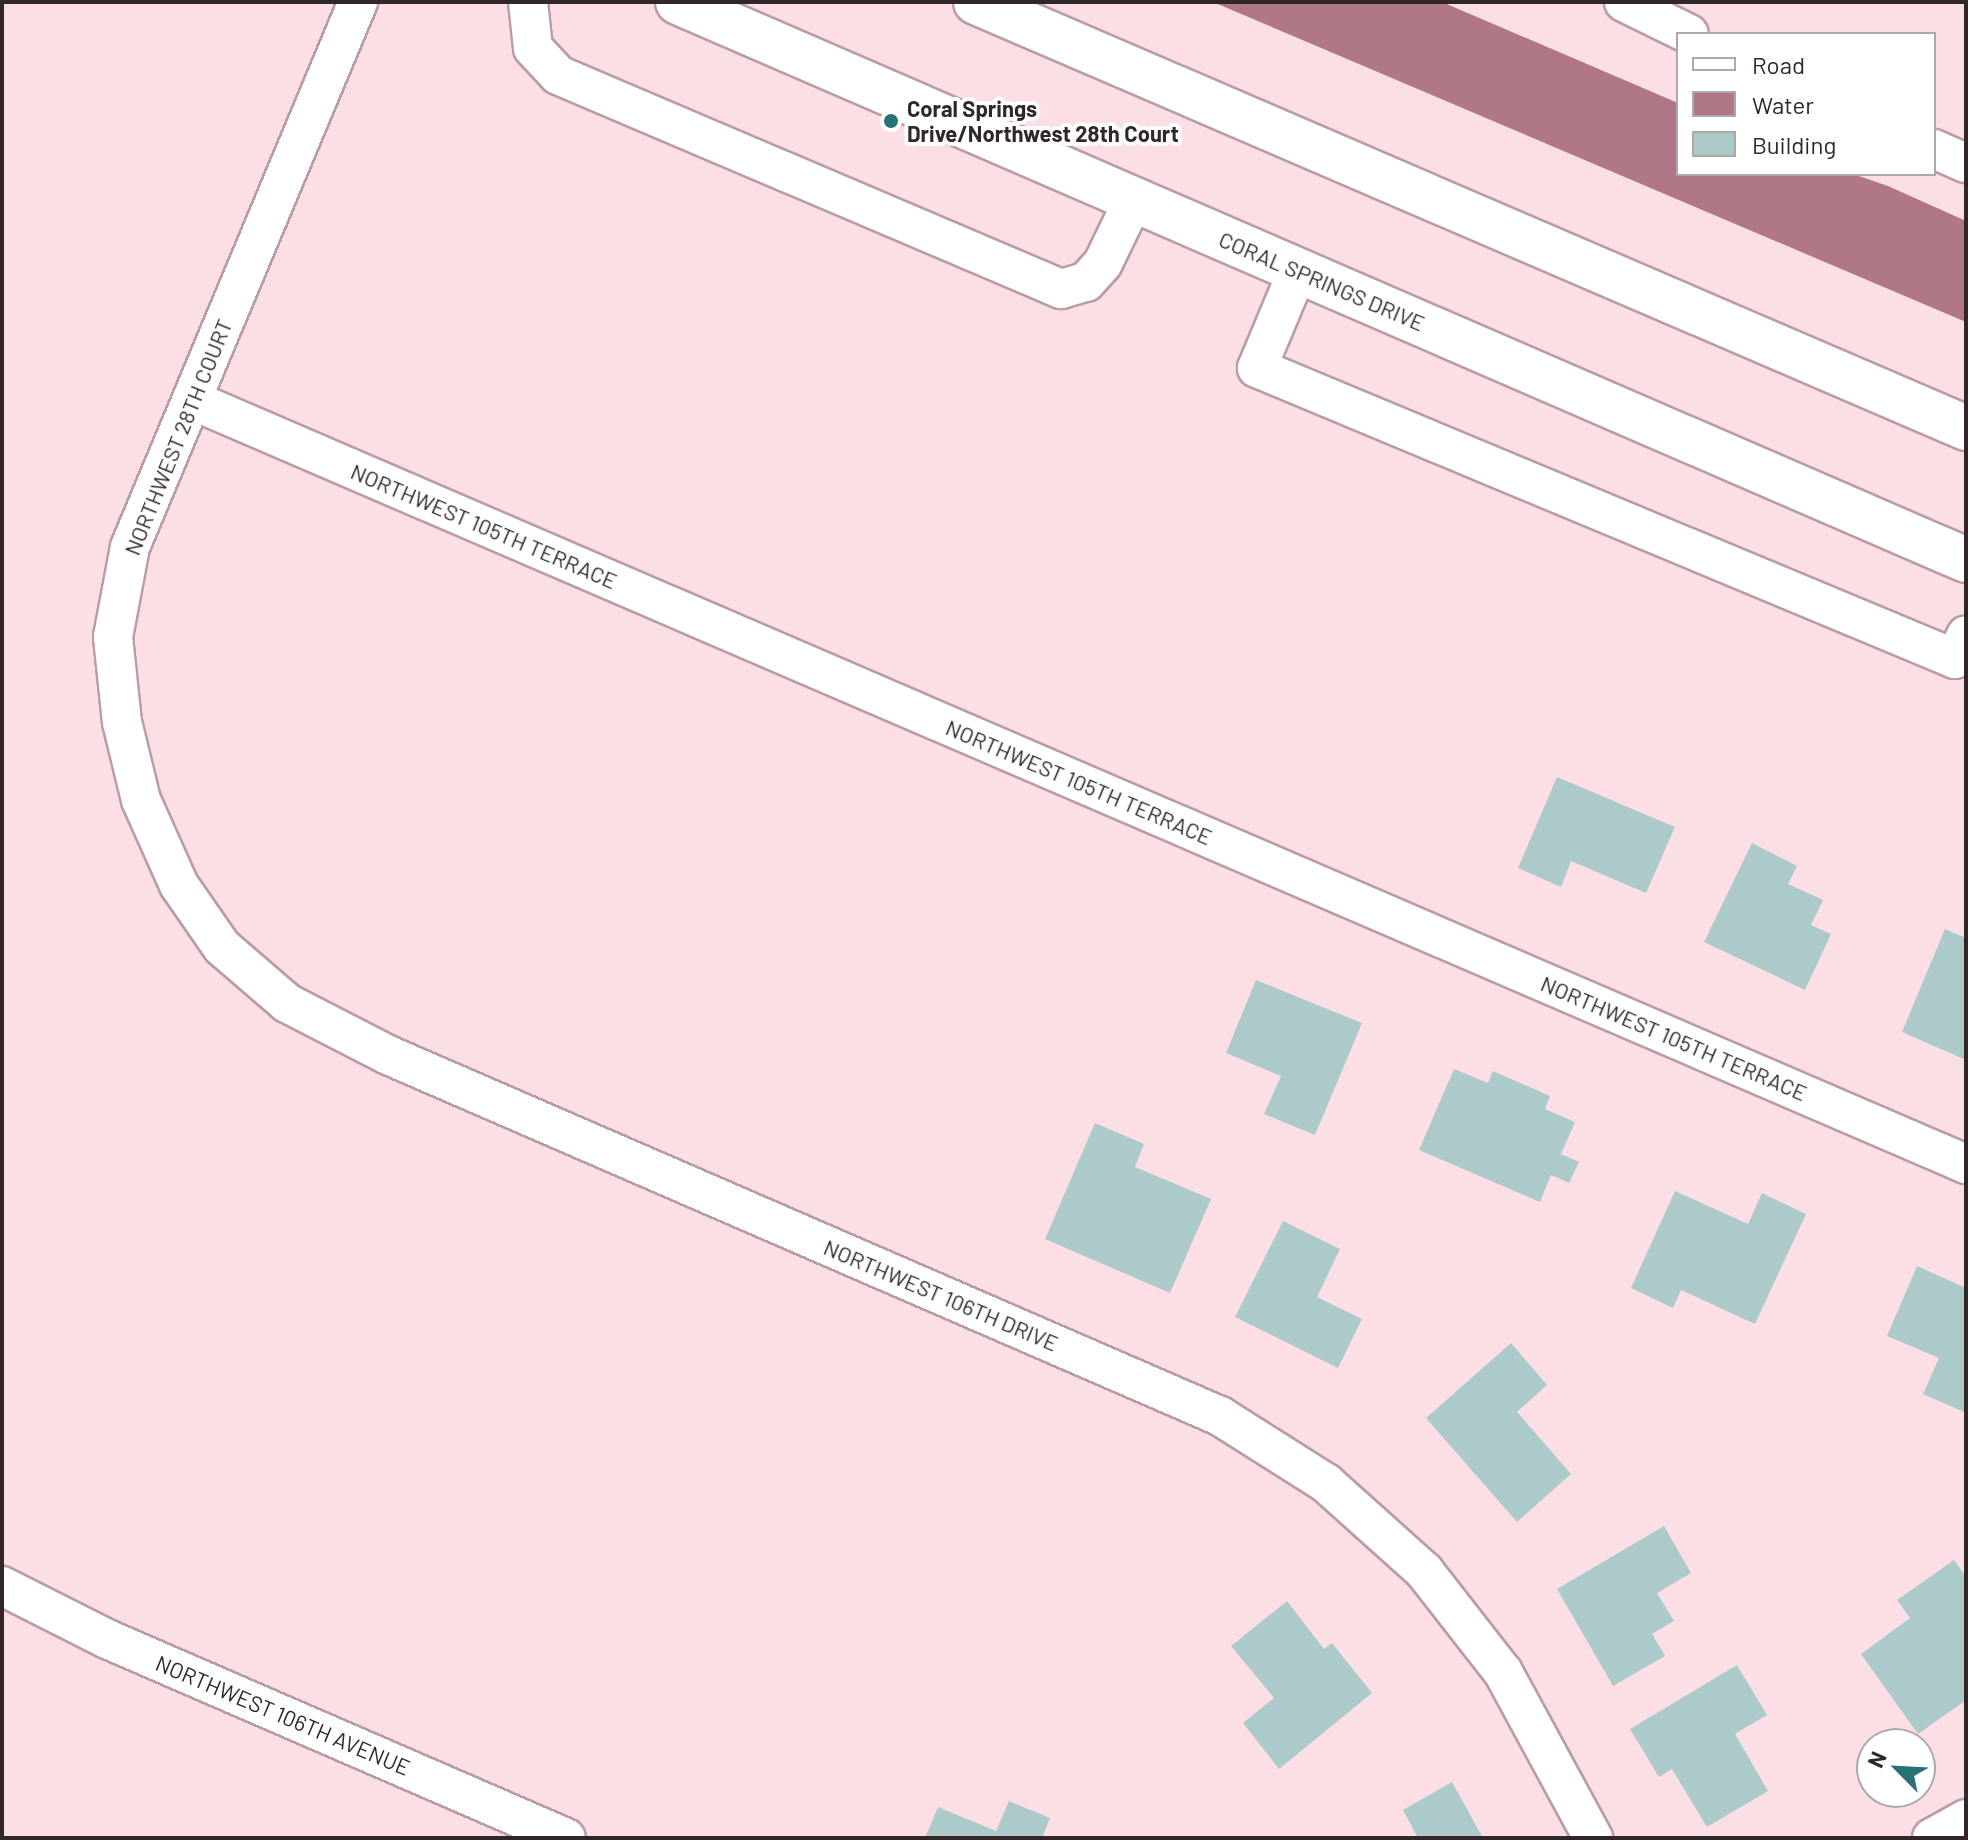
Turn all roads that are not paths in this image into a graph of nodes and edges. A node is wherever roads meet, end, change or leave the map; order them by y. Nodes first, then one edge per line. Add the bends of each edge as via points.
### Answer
1 (358, 2) edge
2 (528, 2) edge
3 (678, 2) edge
4 (976, 2) edge
5 (1624, 2) edge
6 (1685, 32) edge
7 (1936, 150) edge
8 (1966, 163) edge
9 (1134, 199) junction
10 (1298, 270) junction
11 (192, 400) junction
12 (1966, 428) edge
13 (1965, 558) edge
14 (1966, 635) edge
15 (179, 885) joint
16 (1966, 1164) edge
17 (2, 1586) edge
18 (1966, 1819) edge
19 (566, 1838) edge
20 (1593, 1838) edge
21 (1932, 1838) edge

1 - 11 street, NORTHWEST 28TH COURT
2 - 9 street via 533,48 558,75 1061,289 1086,282 1103,263
3 - 9 main road, CORAL SPRINGS DRIVE
4 - 12 main road
5 - 6 street
7 - 8 street
9 - 10 main road, CORAL SPRINGS DRIVE
10 - 13 main road, CORAL SPRINGS DRIVE
10 - 14 street via 1257,368 1955,659
11 - 15 street, NORTHWEST 28TH COURT via 130,547 113,637 122,722 141,800
11 - 16 street, NORTHWEST 105TH TERRACE
15 - 20 street, NORTHWEST 106TH DRIVE via 222,947 300,1010 388,1055 1220,1416 1326,1483 1424,1571 1503,1672
17 - 19 street, NORTHWEST 106TH AVENUE via 107,1639
18 - 21 street

